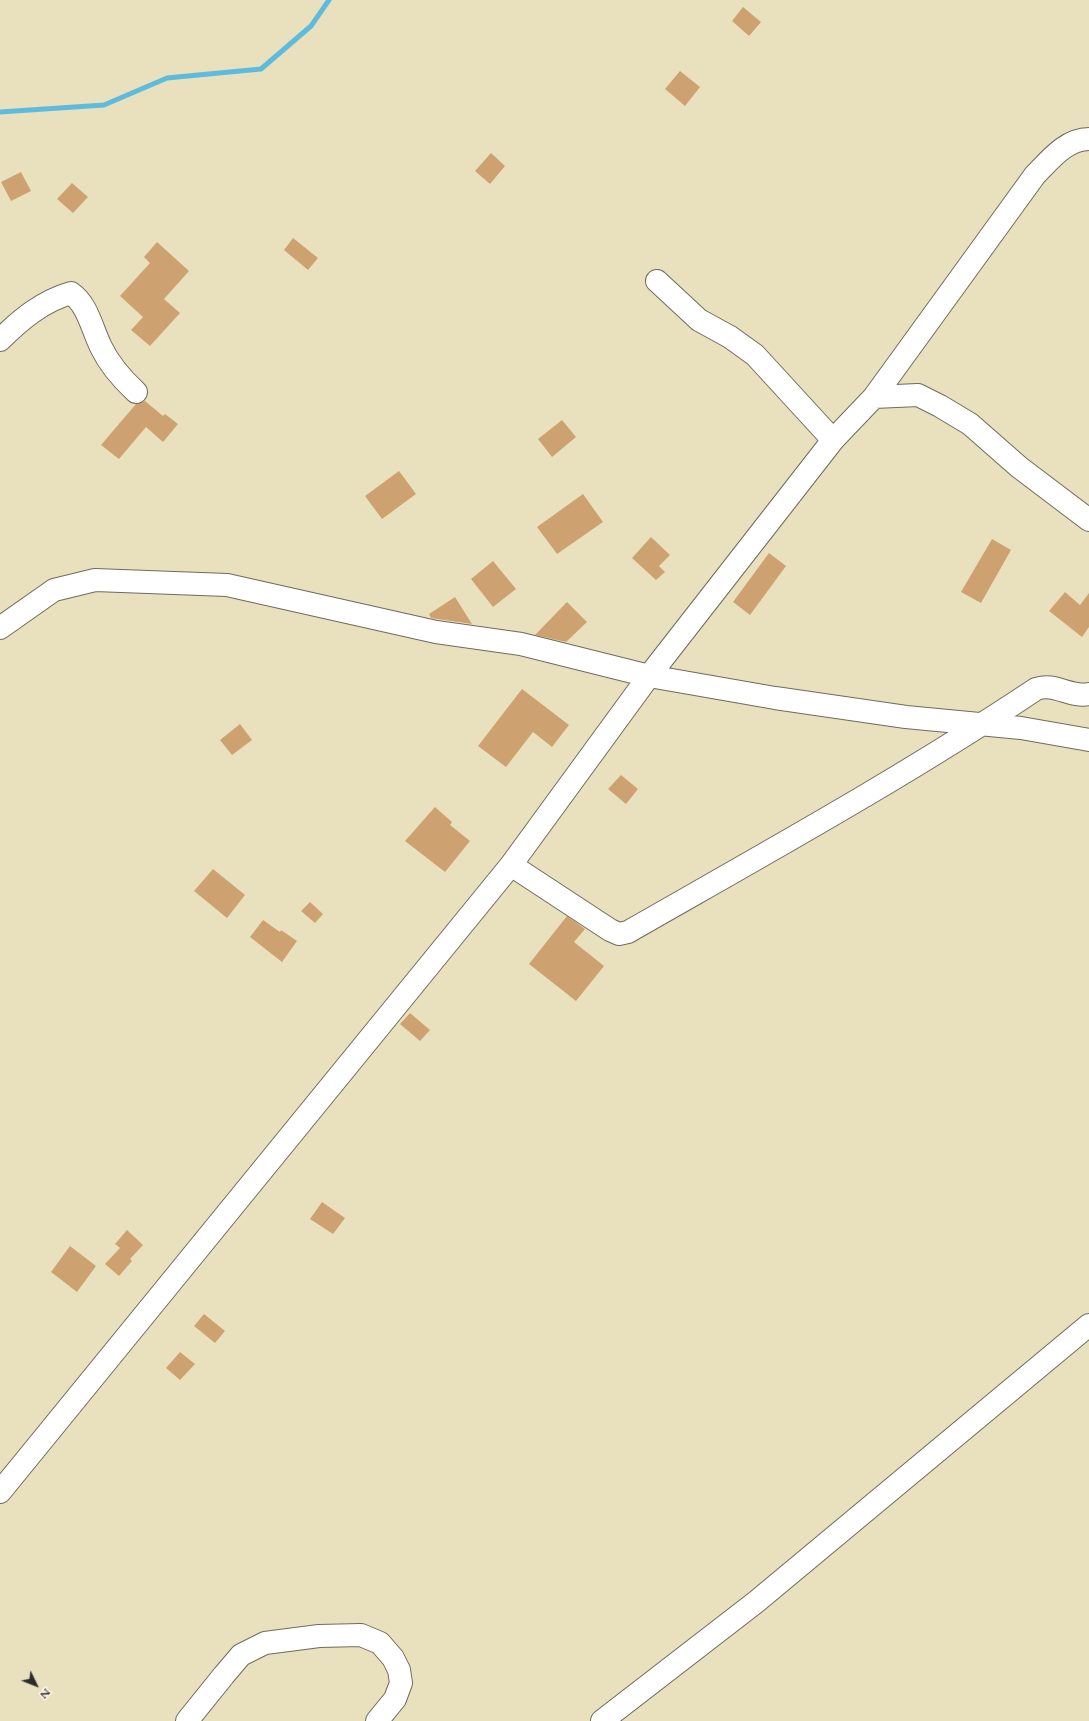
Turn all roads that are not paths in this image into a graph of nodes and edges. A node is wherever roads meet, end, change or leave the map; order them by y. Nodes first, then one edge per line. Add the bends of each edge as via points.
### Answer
1 (1089, 139) edge
2 (657, 281) dead end
3 (0, 340) edge
4 (136, 392) dead end
5 (874, 398) junction
6 (833, 440) junction
7 (1089, 520) edge
8 (0, 628) edge
9 (649, 676) junction
10 (1089, 694) edge
11 (982, 725) junction
12 (1089, 740) edge
13 (511, 865) junction
14 (1089, 1325) edge
15 (0, 1492) edge
16 (187, 1721) edge
17 (378, 1721) edge
18 (602, 1721) edge

1 - 5 street via 1082,139 1064,147 1035,175
2 - 6 street via 699,320 730,337 755,355
3 - 4 street via 22,318 56,298 71,294 80,300 102,349 120,377
5 - 6 street
5 - 7 street via 918,395 940,406 970,424 1019,467
6 - 9 street
8 - 9 street via 54,590 95,580 227,585 436,632 521,644
9 - 11 street via 806,703
9 - 13 street
10 - 11 street via 1042,686
11 - 12 street via 1021,728
11 - 13 street via 861,799 628,932 620,934 610,930
13 - 15 street
14 - 18 street via 756,1602
16 - 17 street via 242,1655 265,1643 319,1636 361,1635 380,1643 399,1670 401,1683 395,1699

